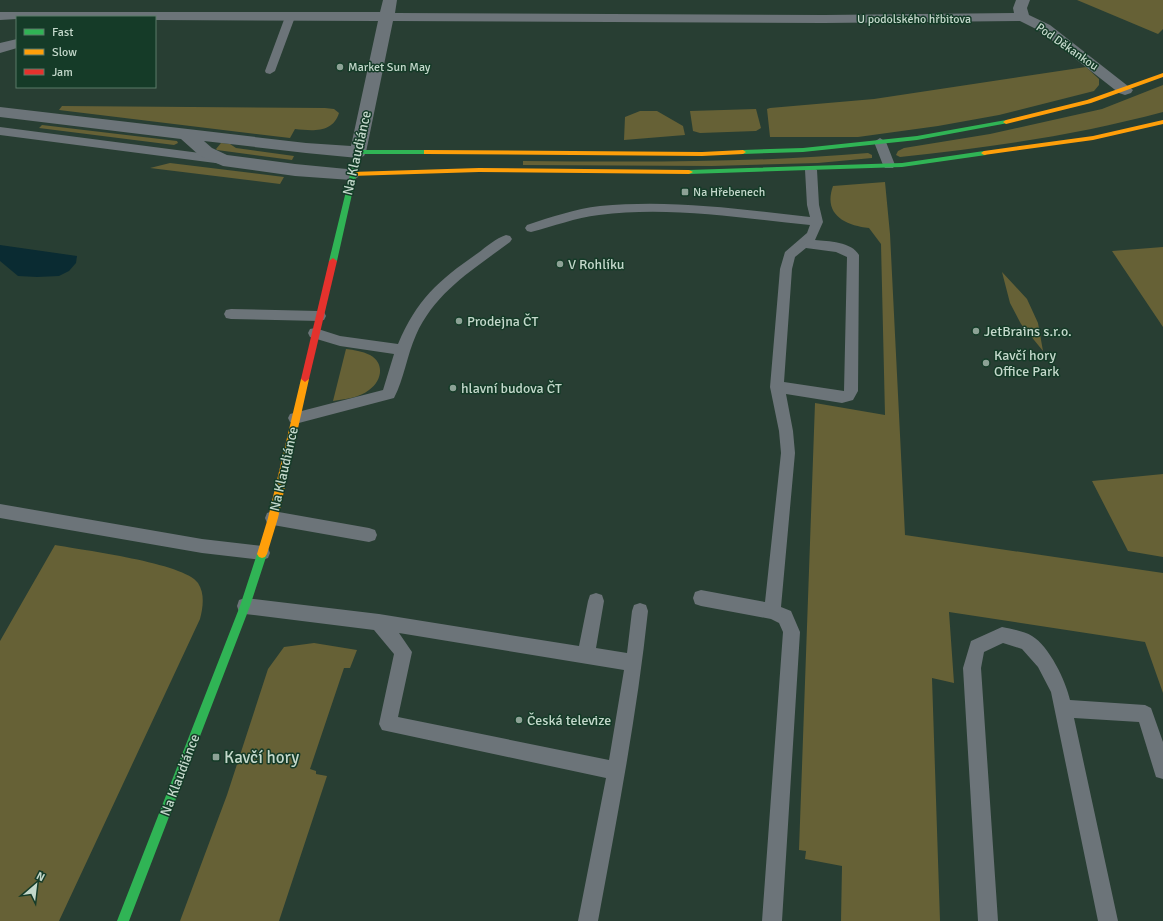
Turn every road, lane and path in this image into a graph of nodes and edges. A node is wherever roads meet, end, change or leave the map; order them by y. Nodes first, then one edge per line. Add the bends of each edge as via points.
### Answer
1 (390, 0) edge
2 (1023, 0) edge
3 (0, 16) edge
4 (60, 16) edge
5 (156, 16) edge
6 (386, 16) junction
7 (290, 17) junction
8 (1023, 17) junction
9 (16, 43) edge
10 (0, 48) edge
11 (270, 71) dead end
12 (1163, 75) edge
13 (1125, 90) junction
14 (0, 112) edge
15 (1163, 122) edge
16 (0, 131) edge
17 (186, 134) junction
18 (880, 142) junction
19 (358, 152) junction
20 (222, 160) junction
21 (890, 165) junction
22 (811, 170) junction
23 (352, 174) junction
24 (817, 222) junction
25 (531, 228) dead end
26 (506, 239) dead end
27 (804, 243) junction
28 (231, 314) dead end
29 (319, 316) junction
30 (314, 334) junction
31 (402, 350) junction
32 (777, 387) junction
33 (295, 418) junction
34 (0, 512) edge
35 (273, 518) junction
36 (369, 535) dead end
37 (262, 553) junction
38 (701, 598) dead end
39 (596, 601) dead end
40 (245, 606) junction
41 (640, 611) dead end
42 (772, 611) junction
43 (379, 622) junction
44 (586, 655) junction
45 (634, 663) junction
46 (1063, 708) junction
47 (1163, 770) edge
48 (617, 771) junction
49 (123, 921) edge
50 (588, 921) edge
51 (772, 921) edge
52 (988, 921) edge
53 (1108, 921) edge

1 - 6 street, Na Klaudiánce
2 - 8 street, Pod Děkankou via 1020,8
3 - 4 street, U podolského hřbitova
5 - 7 street, U podolského hřbitova
6 - 7 street, U podolského hřbitova
6 - 8 street, U podolského hřbitova via 824,13
6 - 19 street, Na Klaudiánce
7 - 11 lane
8 - 13 street, Pod Děkankou via 1045,28
9 - 10 street
12 - 13 street
13 - 18 street via 1089,102 1014,120
14 - 17 street
15 - 21 street via 1048,145
16 - 20 lane
17 - 19 street
17 - 20 street via 206,152
18 - 19 street via 803,150 724,154
18 - 21 lane
19 - 23 street, Na Klaudiánce
20 - 23 street via 295,170
21 - 22 street
22 - 23 street via 479,170
22 - 24 lane
23 - 29 street, Na Klaudiánce
24 - 25 lane via 694,209 658,208 599,212 546,222
24 - 27 lane via 812,235
26 - 31 lane via 445,284 432,297
27 - 32 lane via 792,252 788,259
27 - 32 lane via 841,249 853,255 851,391 848,396 842,397
28 - 29 lane
29 - 30 street, Na Klaudiánce
30 - 31 lane via 340,341
30 - 33 street, Na Klaudiánce
31 - 33 lane via 389,394
32 - 42 lane via 788,454
33 - 35 street, Na Klaudiánce
34 - 37 lane via 202,546
35 - 36 lane
35 - 37 street, Na Klaudiánce
37 - 40 street, Na Klaudiánce
38 - 42 lane
39 - 44 lane
40 - 43 lane
40 - 49 street, Na Klaudiánce
41 - 45 lane
42 - 51 lane via 785,617 792,632
43 - 44 lane
43 - 48 lane via 404,652 388,724
44 - 45 lane
45 - 48 lane
46 - 47 lane via 1144,714
46 - 52 lane via 1059,690 1044,661 1027,642 1002,635 977,647 972,668
46 - 53 lane
48 - 50 lane

